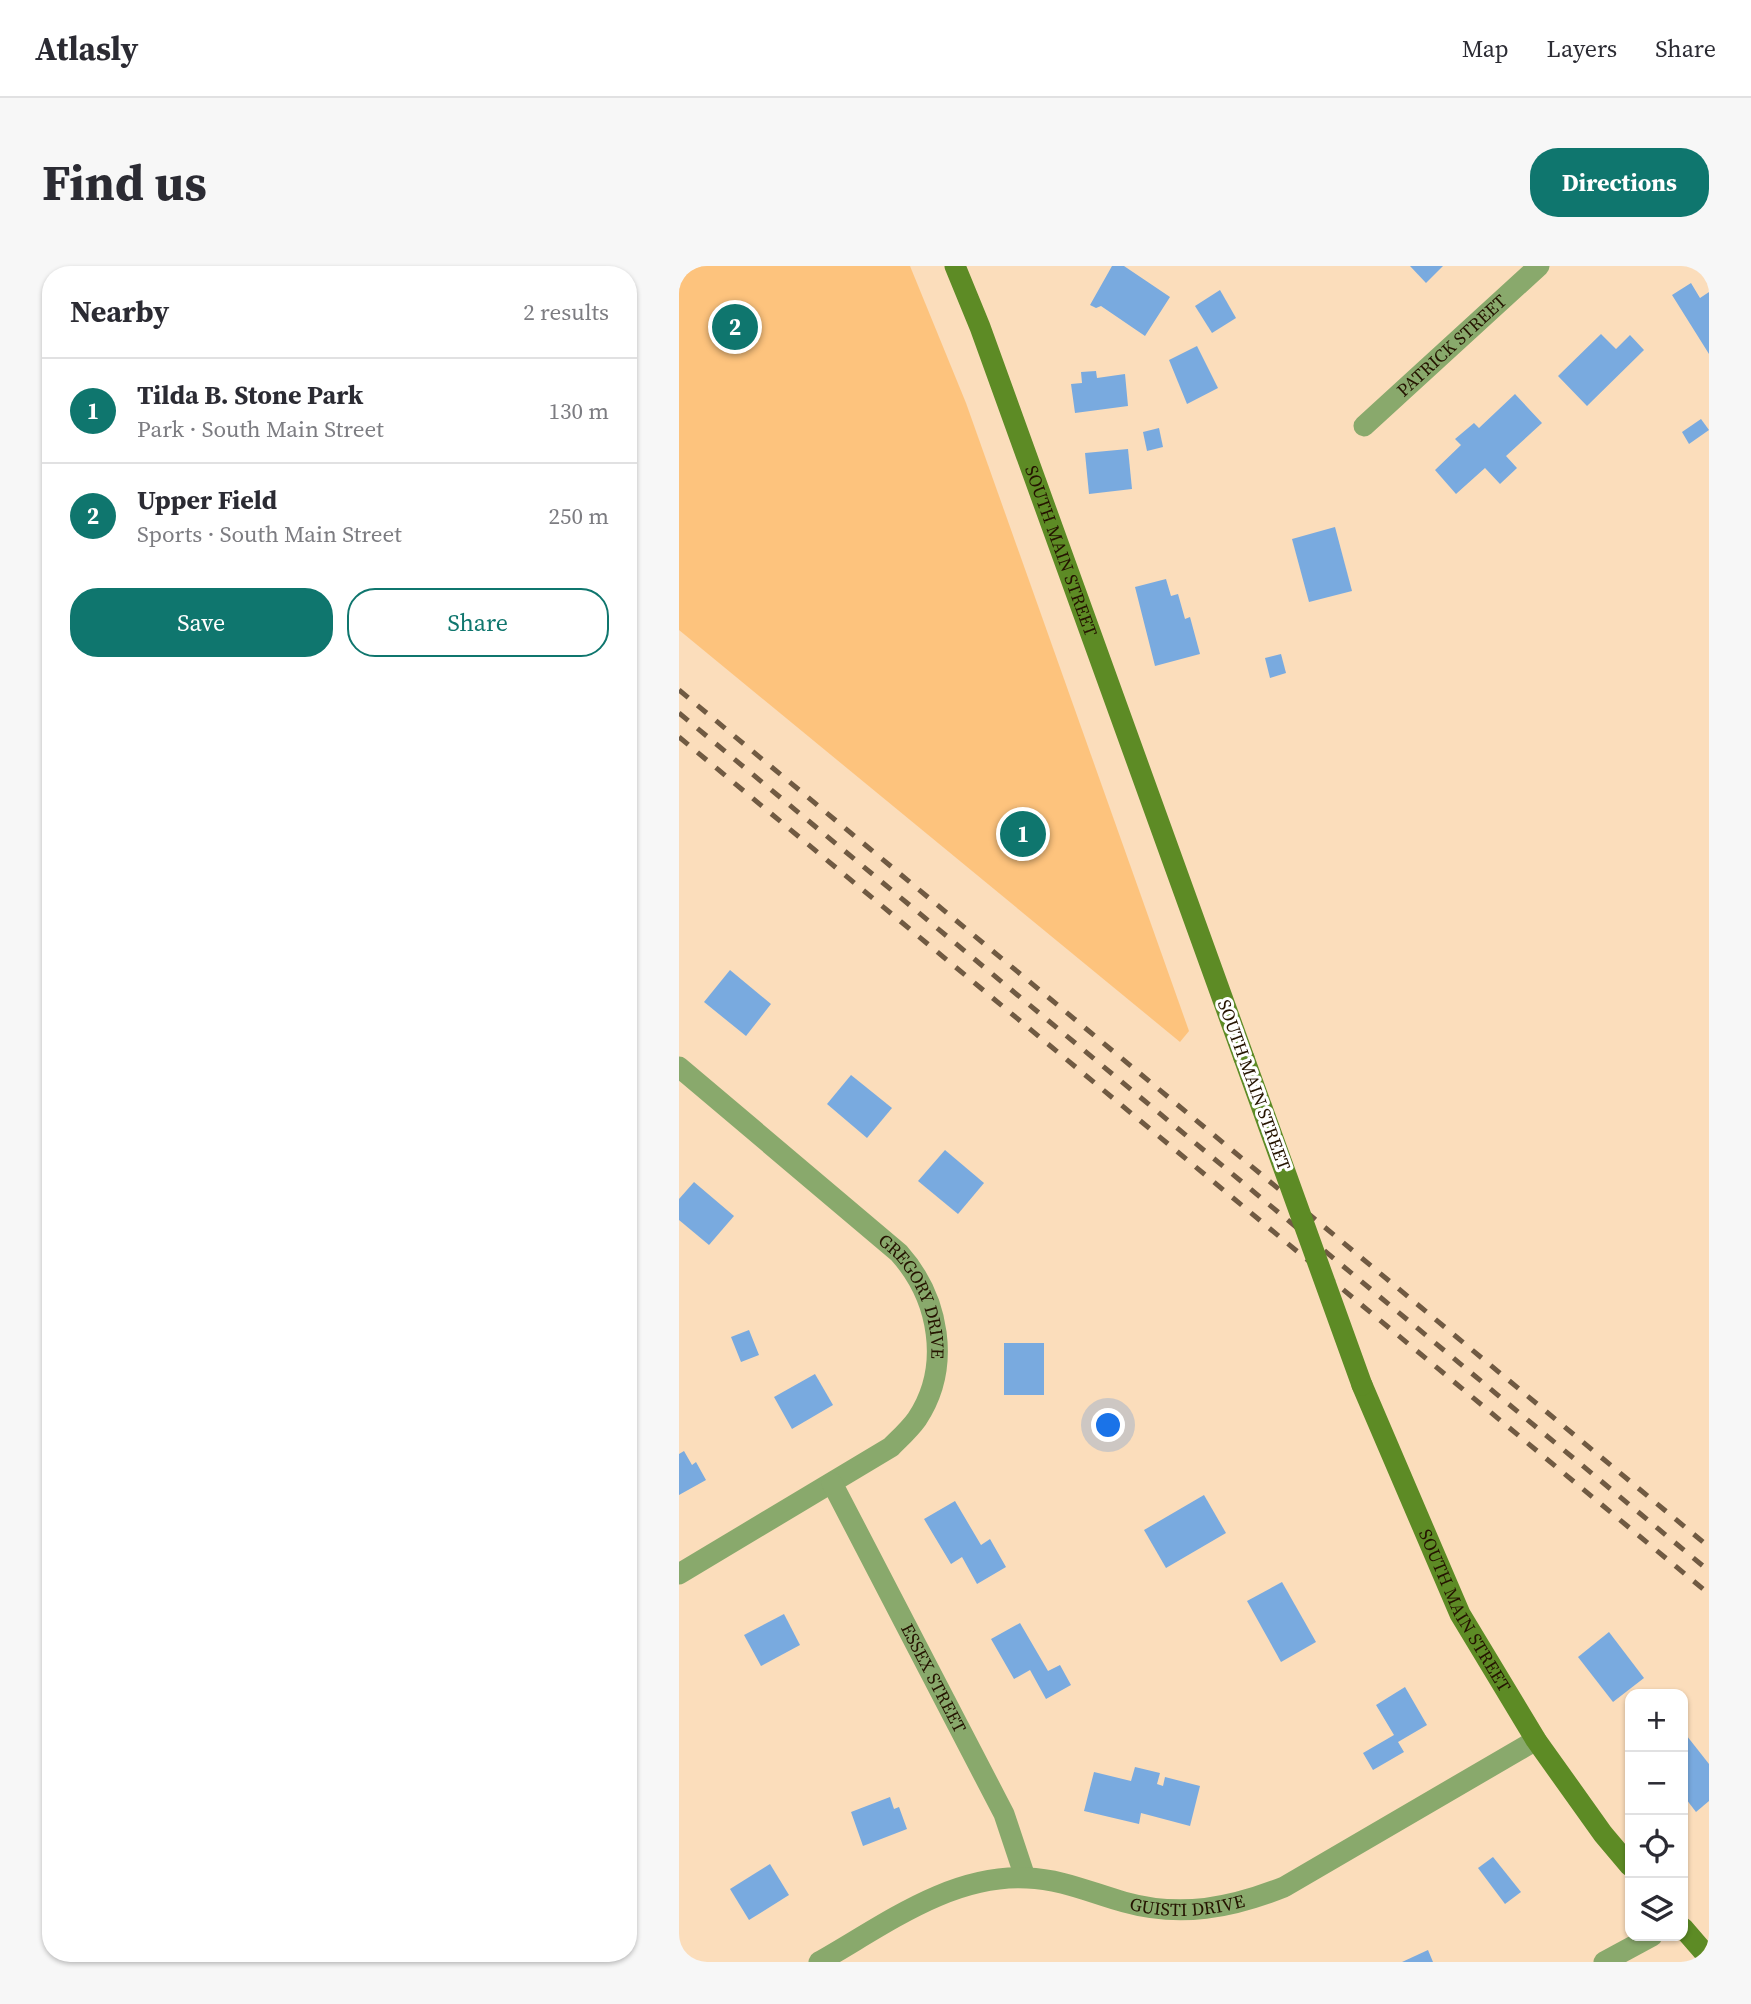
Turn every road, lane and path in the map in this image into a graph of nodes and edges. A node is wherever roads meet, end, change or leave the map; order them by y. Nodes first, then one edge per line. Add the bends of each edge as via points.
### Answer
1 (955, 266) edge
2 (1539, 266) edge
3 (1364, 426) dead end
4 (679, 1067) edge
5 (832, 1483) junction
6 (679, 1574) edge
7 (1536, 1740) junction
8 (1625, 1860) edge
9 (1025, 1877) junction
10 (1688, 1934) edge
11 (1643, 1941) edge
12 (1709, 1958) edge
13 (819, 1962) edge
14 (1604, 1962) edge

1 - 7 main road, SOUTH MAIN STREET, bridge via 1362,1385 1460,1614
2 - 3 street, PATRICK STREET
4 - 5 street, GREGORY DRIVE via 878,1233 914,1270 928,1295 935,1321 932,1389 916,1420 891,1447
5 - 6 street, GREGORY DRIVE
5 - 9 street, ESSEX STREET via 1004,1814
7 - 8 main road, SOUTH MAIN STREET
7 - 9 street, GUISTI DRIVE via 1285,1887 1245,1903 1207,1911 1164,1910
9 - 13 street, GUISTI DRIVE via 966,1884 935,1896
10 - 12 main road
11 - 14 street

